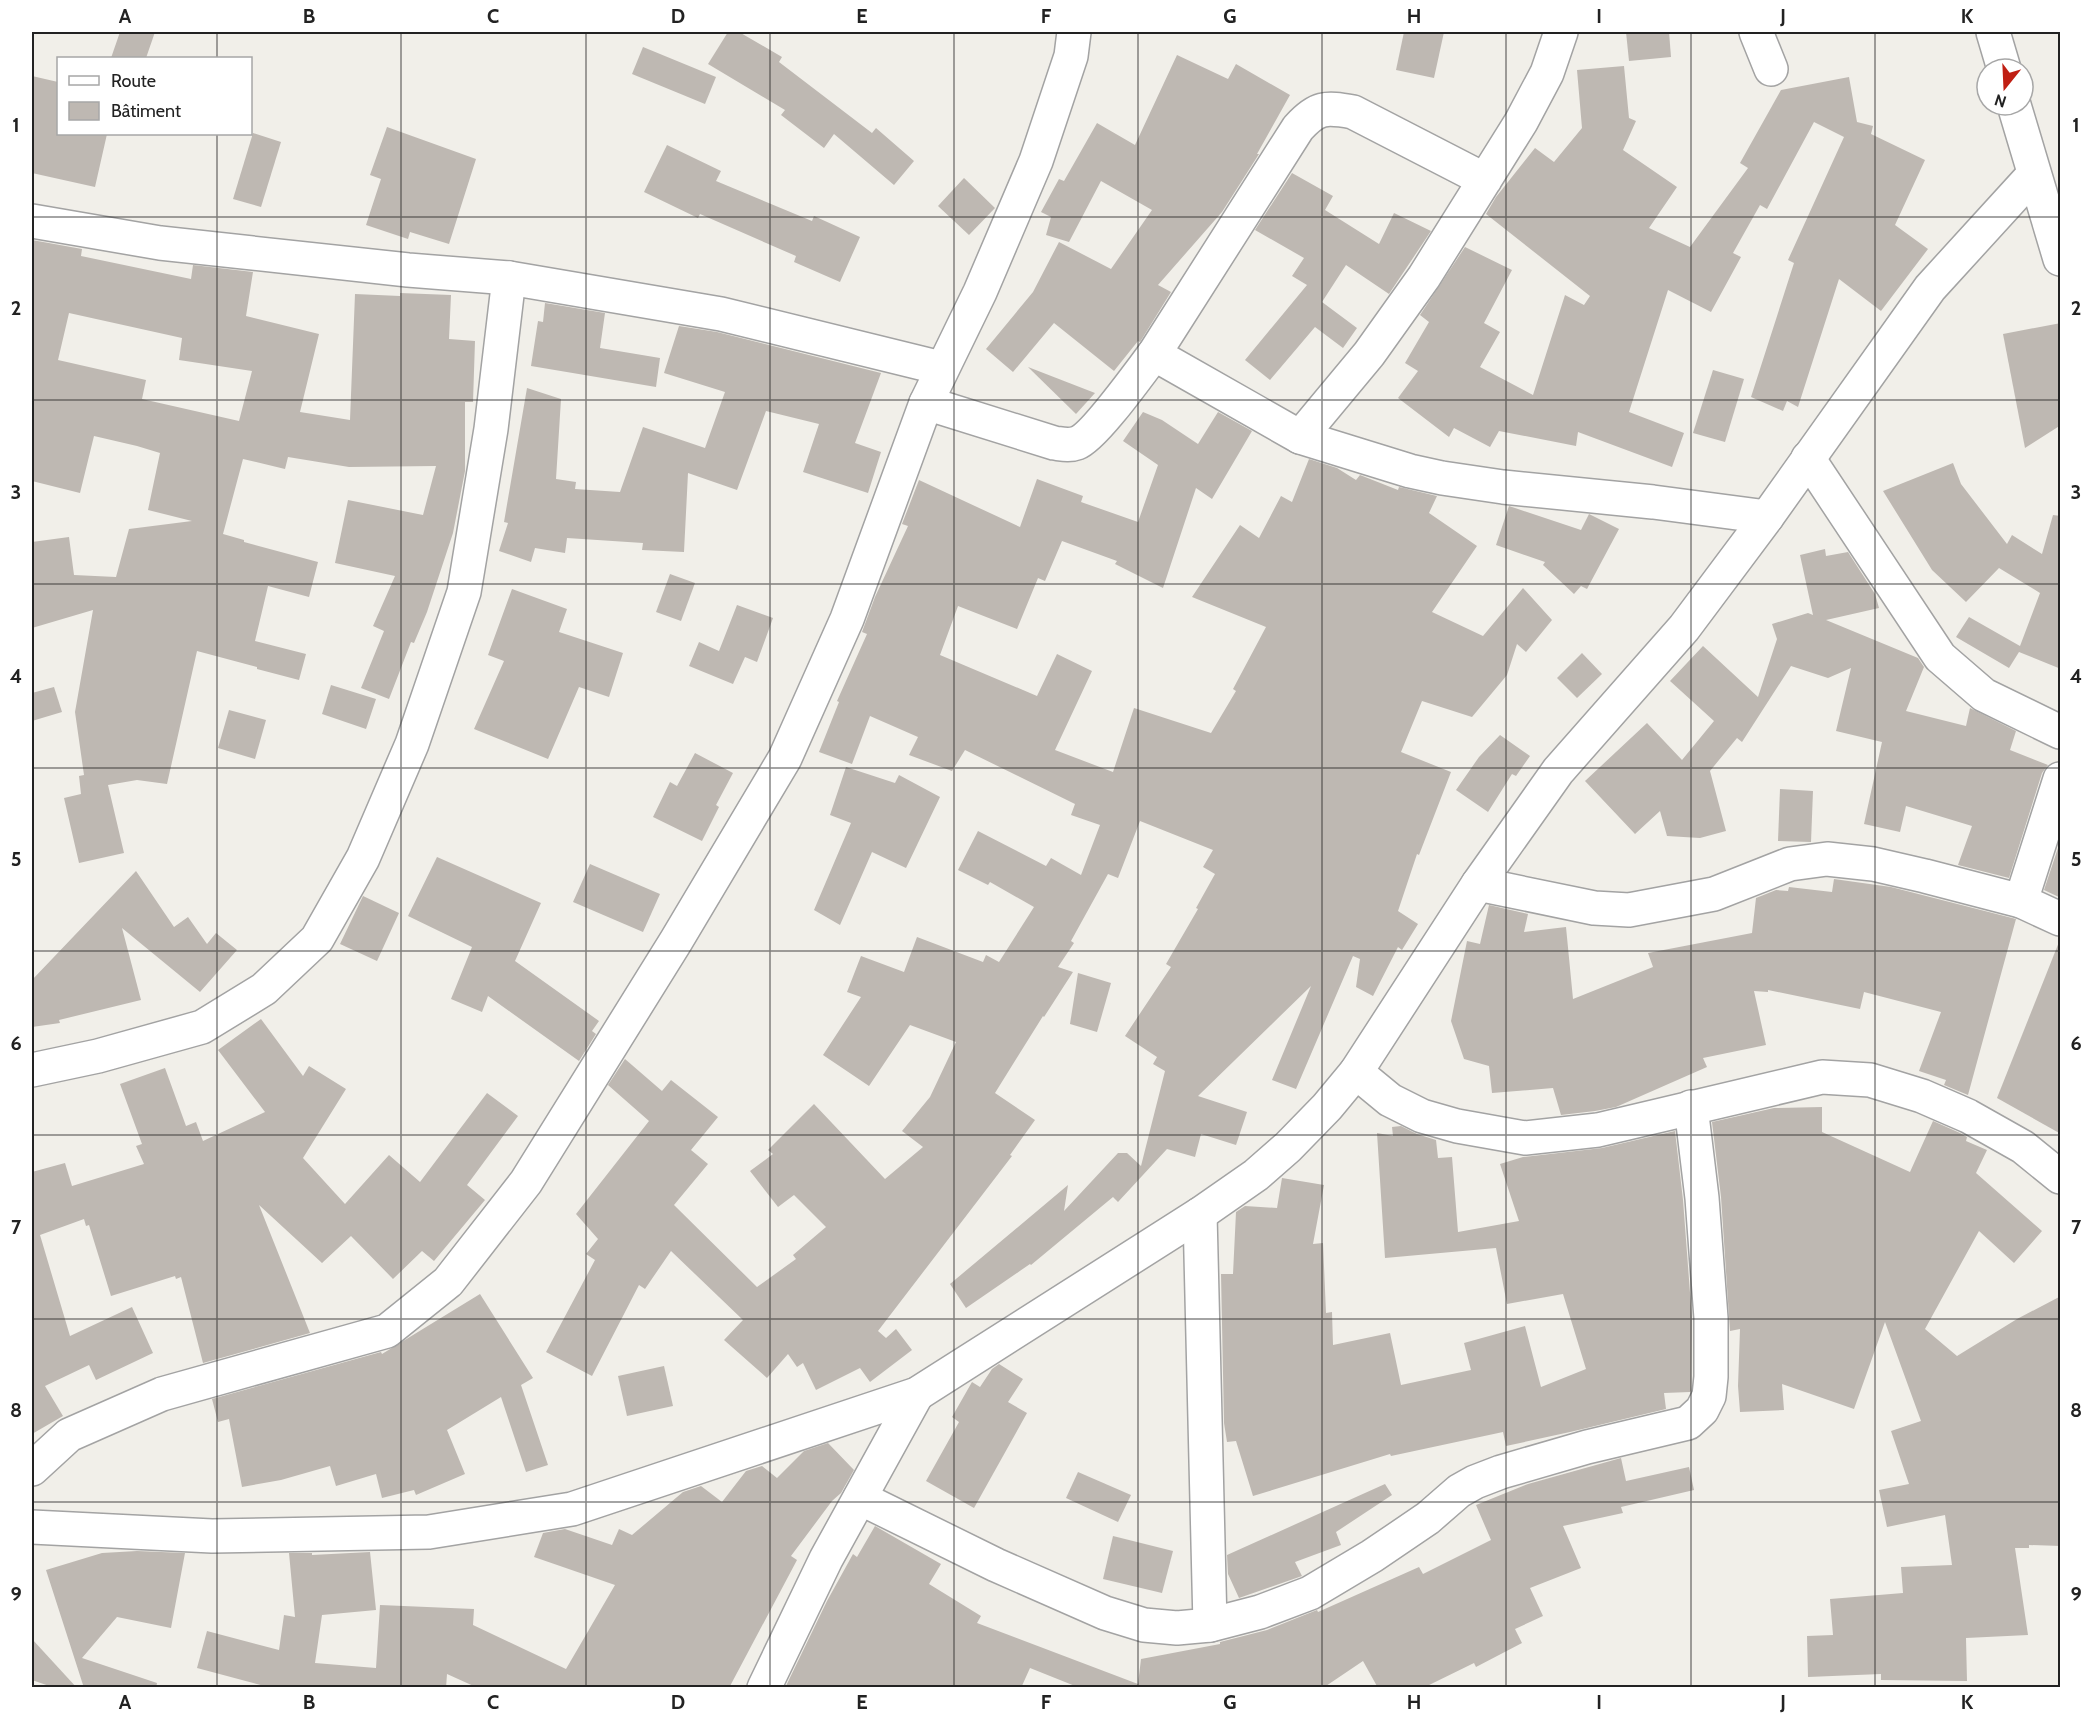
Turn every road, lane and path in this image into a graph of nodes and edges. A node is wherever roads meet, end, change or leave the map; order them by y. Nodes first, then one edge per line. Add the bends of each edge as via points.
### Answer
1 (1074, 32) edge
2 (1561, 32) edge
3 (1756, 32) edge
4 (1993, 32) edge
5 (2000, 57) edge
6 (1771, 69) dead end
7 (2017, 117) edge
8 (2034, 174) junction
9 (1485, 180) junction
10 (32, 221) edge
11 (2061, 259) edge
12 (509, 278) junction
13 (1154, 354) junction
14 (941, 368) junction
15 (926, 403) junction
16 (1300, 437) junction
17 (1808, 458) junction
18 (1767, 517) junction
19 (2061, 732) edge
20 (2061, 779) edge
21 (1478, 884) junction
22 (2021, 901) junction
23 (2061, 919) edge
24 (32, 1070) edge
25 (1356, 1072) junction
26 (1691, 1107) junction
27 (2061, 1177) edge
28 (1200, 1214) junction
29 (917, 1394) junction
30 (32, 1469) edge
31 (860, 1498) junction
32 (32, 1527) edge
33 (1210, 1625) junction
34 (764, 1688) edge

1 - 14 street via 1071,56 1036,161 980,292
2 - 9 street via 1547,73
3 - 6 street
4 - 5 street
7 - 8 street
8 - 11 street
8 - 17 street via 1930,288
9 - 13 street via 1353,112 1332,108 1311,114 1298,128
9 - 16 street via 1424,277 1369,354
10 - 12 street via 160,243
12 - 14 street via 721,314
12 - 24 street via 491,429 464,592 412,744 363,858 317,939 264,989 202,1027
13 - 15 street via 1093,430 1075,444 1054,443
13 - 16 street
14 - 15 street
15 - 30 street via 847,619 785,758 526,1182 448,1282 387,1330 162,1394 69,1435
16 - 18 street via 1442,478
17 - 18 street
17 - 19 street via 1941,657 1984,695
18 - 21 street via 1684,628 1558,771
20 - 22 street
21 - 22 street via 1594,908 1629,910 1714,894 1790,864 1827,859 1873,864
21 - 25 street
22 - 23 street
25 - 26 street via 1390,1100 1422,1116 1525,1138 1599,1130
25 - 28 street via 1288,1147
26 - 27 street via 1822,1077 1870,1080 1968,1116 2023,1147
26 - 33 street via 1711,1318 1711,1377 1709,1396 1702,1410 1688,1423 1587,1447 1474,1482 1372,1556 1310,1593
28 - 29 street
28 - 33 street
29 - 31 street
29 - 32 street via 572,1509 440,1530 212,1536
31 - 33 street via 1105,1613 1144,1625
31 - 34 street

